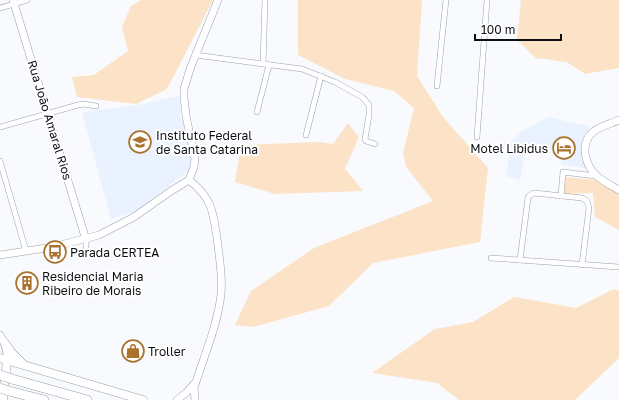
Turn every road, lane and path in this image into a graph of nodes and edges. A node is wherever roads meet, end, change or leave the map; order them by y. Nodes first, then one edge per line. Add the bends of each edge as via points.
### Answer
1 (27, 0) edge
2 (218, 0) edge
3 (265, 0) edge
4 (446, 0) edge
5 (487, 0) edge
6 (14, 2) edge
7 (0, 8) edge
8 (195, 55) junction
9 (266, 65) junction
10 (320, 76) junction
11 (437, 86) dead end
12 (96, 106) dead end
13 (257, 112) dead end
14 (48, 113) junction
15 (619, 120) edge
16 (0, 127) edge
17 (306, 135) dead end
18 (477, 137) dead end
19 (375, 144) dead end
20 (0, 161) edge
21 (596, 176) junction
22 (189, 180) junction
23 (619, 190) edge
24 (561, 196) junction
25 (86, 240) junction
26 (26, 251) junction
27 (0, 255) edge
28 (83, 256) dead end
29 (491, 258) dead end
30 (520, 260) junction
31 (582, 265) junction
32 (619, 267) edge
33 (0, 335) edge
34 (5, 343) junction
35 (4, 359) edge
36 (23, 365) junction
37 (0, 375) edge
38 (196, 382) junction
39 (5, 389) edge
40 (3, 400) edge
41 (44, 400) edge
42 (87, 400) edge
43 (143, 400) edge
44 (177, 400) edge
45 (195, 400) edge

1 - 6 street
2 - 8 street
3 - 9 street
4 - 11 street
5 - 18 street
6 - 7 street
6 - 14 street, Rua João Amaral Rios
8 - 9 street
8 - 22 street via 184,93 195,159
9 - 10 street via 302,69
9 - 13 street
10 - 17 street
10 - 19 street via 367,100 369,115 365,138 366,141
12 - 14 street via 83,104
14 - 16 street
14 - 25 street, Rua João Amaral Rios
15 - 21 street via 594,131 587,141 586,157
20 - 26 street
21 - 23 street
21 - 24 street via 563,172
22 - 25 street via 134,217
22 - 38 street via 205,195 213,212 221,276 221,293 216,318
24 - 30 street via 534,193 529,196
24 - 31 street via 582,198 589,205
25 - 26 street
25 - 28 street
26 - 27 street
29 - 30 street
30 - 31 street
31 - 32 street
33 - 34 street
34 - 35 street via 7,354
34 - 36 main road
35 - 36 main road
35 - 37 main road
35 - 40 main road
36 - 43 main road
37 - 42 highway, bridge
38 - 44 street
38 - 45 street
39 - 41 highway

